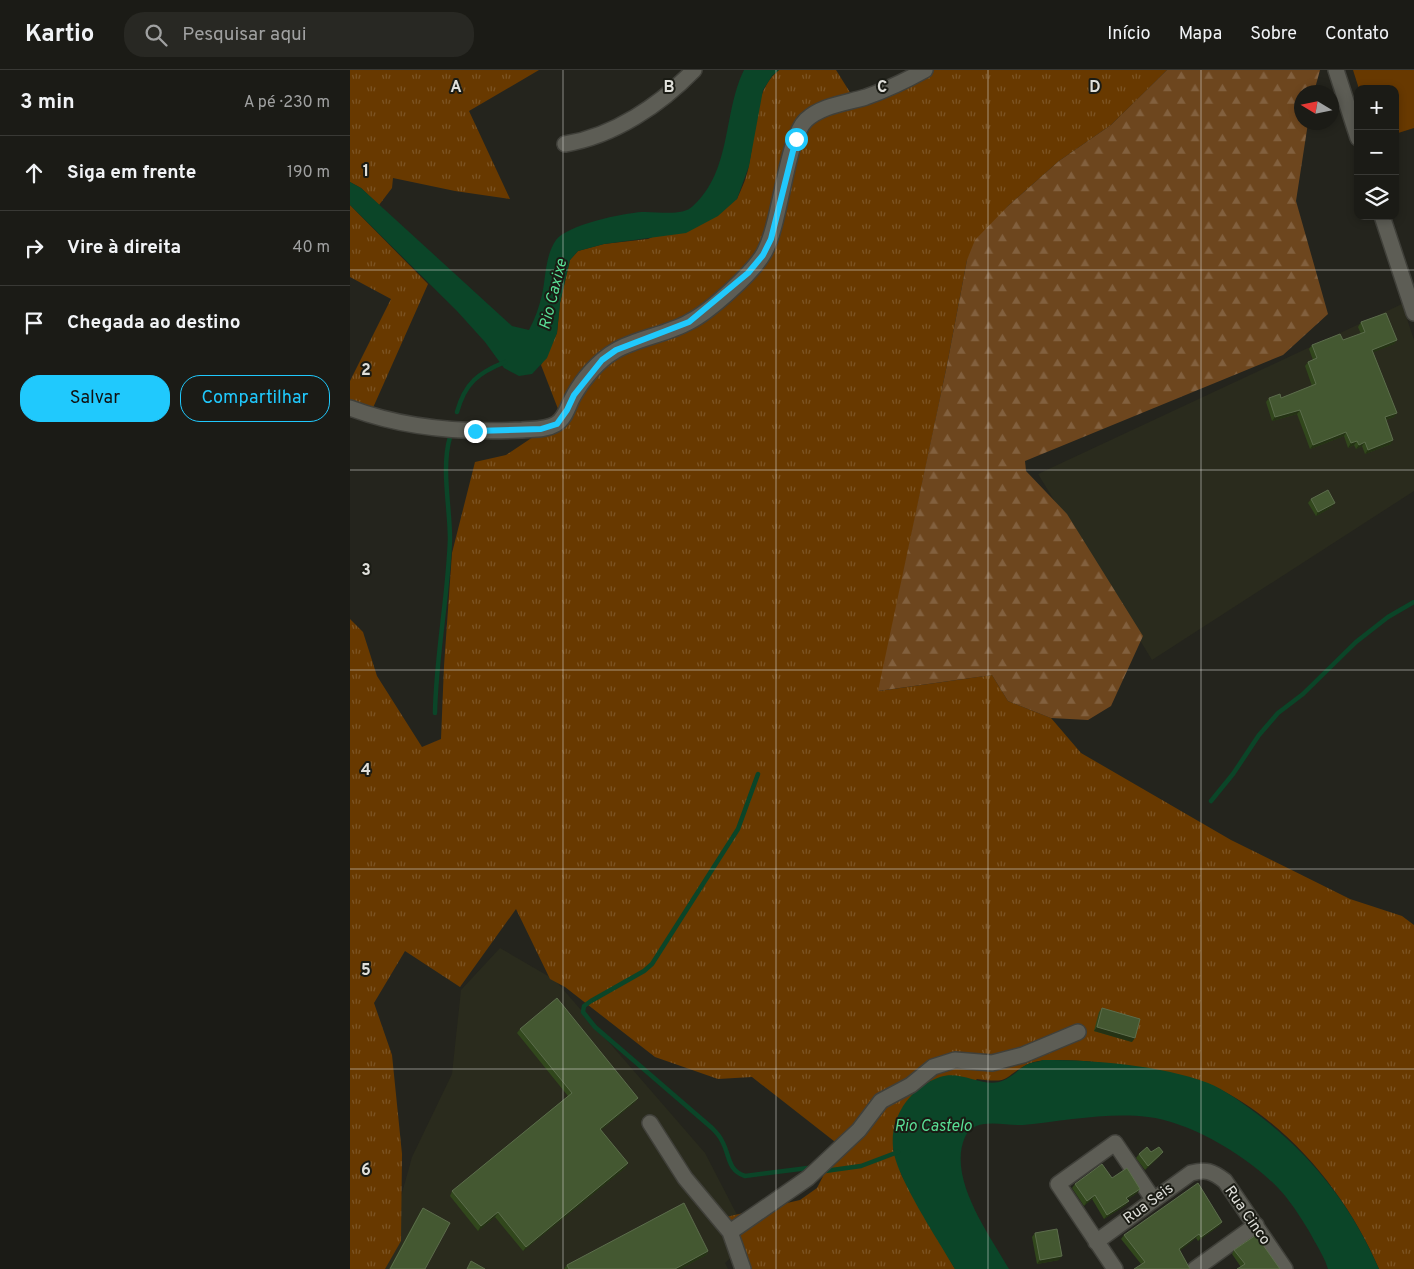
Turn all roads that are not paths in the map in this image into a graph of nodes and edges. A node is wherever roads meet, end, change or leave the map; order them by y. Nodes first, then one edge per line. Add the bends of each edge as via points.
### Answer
1 (694, 70) edge
2 (925, 70) edge
3 (1336, 70) edge
4 (1355, 130) edge
5 (565, 144) dead end
6 (1383, 220) edge
7 (1414, 313) edge
8 (350, 408) edge
9 (1078, 1032) dead end
10 (650, 1123) dead end
11 (1204, 1170) joint
12 (1153, 1199) junction
13 (1256, 1225) junction
14 (730, 1232) junction
15 (1096, 1242) junction
16 (743, 1269) edge
17 (1115, 1269) edge
18 (1195, 1269) edge
19 (1285, 1269) edge

1 - 5 street via 678,86 627,121 611,130
2 - 8 street via 807,119 796,139 771,239 763,255 714,304 689,322 616,350 602,360 579,388 557,424 541,429 475,431 401,422
3 - 4 street
6 - 7 street
9 - 14 street via 1023,1055 992,1063 955,1060 933,1067 911,1085 880,1101 859,1130 808,1178
10 - 14 street via 684,1178
11 - 12 street, Rua Seis via 1190,1173
11 - 13 street, Rua Cinco via 1225,1181
12 - 15 street, Rua Seis
12 - 15 street via 1115,1143 1058,1184
13 - 18 street
13 - 19 street, Rua Cinco
14 - 16 street
15 - 17 street

